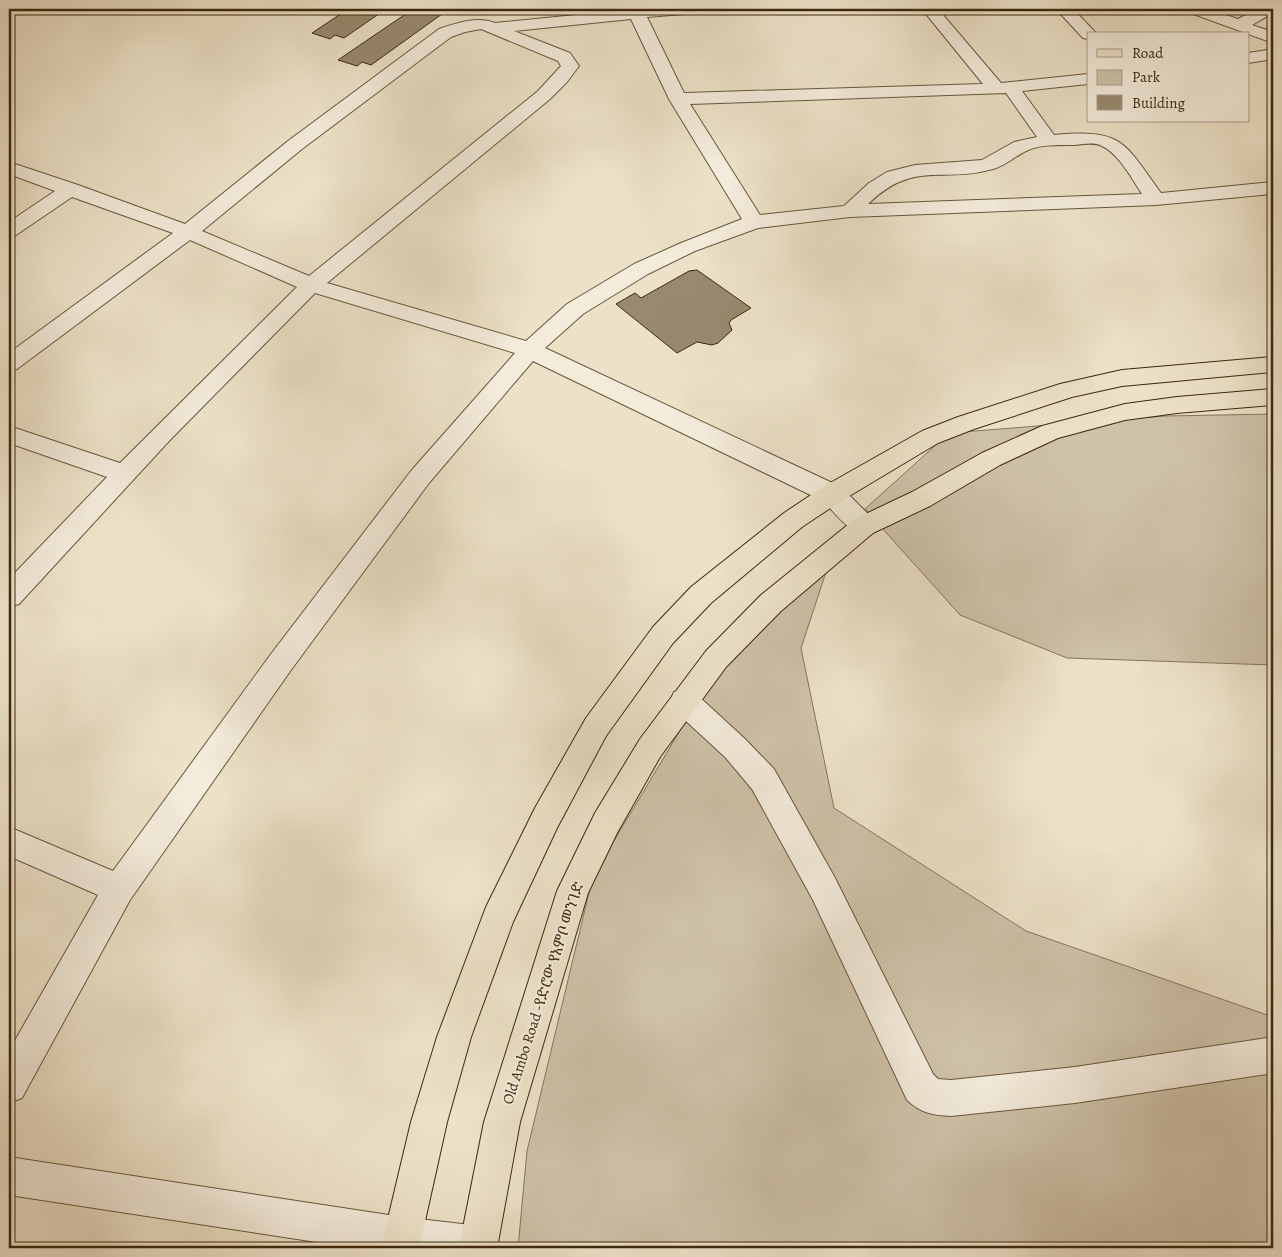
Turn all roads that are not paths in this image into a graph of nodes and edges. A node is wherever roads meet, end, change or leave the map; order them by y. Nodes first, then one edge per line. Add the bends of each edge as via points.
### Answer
1 (684, 9) edge
2 (930, 9) edge
3 (1064, 9) edge
4 (1194, 9) edge
5 (1269, 9) edge
6 (638, 14) junction
7 (488, 20) edge
8 (1240, 25) junction
9 (1087, 32) edge
10 (1273, 38) edge
11 (1273, 54) edge
12 (1250, 58) edge
13 (1087, 79) edge
14 (1003, 88) junction
15 (678, 99) junction
16 (1049, 141) junction
17 (9, 168) edge
18 (1273, 188) edge
19 (71, 189) junction
20 (1156, 199) junction
21 (850, 211) junction
22 (754, 222) junction
23 (9, 231) edge
24 (188, 232) junction
25 (311, 285) junction
26 (530, 350) junction
27 (9, 364) edge
28 (1273, 364) edge
29 (1273, 396) edge
30 (9, 434) edge
31 (125, 474) junction
32 (832, 494) junction
33 (864, 526) junction
34 (9, 596) edge
35 (684, 701) junction
36 (9, 840) edge
37 (119, 889) junction
38 (1273, 1055) edge
39 (9, 1085) edge
40 (9, 1176) edge
41 (401, 1242) edge
42 (478, 1247) edge

1 - 6 street
2 - 14 street
3 - 9 street
4 - 8 street
5 - 8 street
6 - 7 street
6 - 15 street
7 - 24 street via 445,33 295,145
7 - 25 street via 564,57 570,66 544,95
8 - 10 street
11 - 12 street
13 - 14 street
14 - 15 street
14 - 16 street
15 - 22 street
16 - 20 street via 1105,140 1116,148
16 - 21 street via 1023,145 1000,161 981,166 916,170 896,175 882,182
17 - 19 street
18 - 20 street
19 - 23 street
19 - 24 street
20 - 21 street
21 - 22 street
22 - 26 street via 641,269 575,309
24 - 25 street
24 - 27 street
25 - 26 street
25 - 31 street
26 - 32 street
26 - 37 street via 420,477 281,662
28 - 32 main road via 1122,378 1068,390 966,422 930,437
29 - 33 main road, Old Ambo Road -የድሮው የአምቦ መንገድ via 1125,412 1050,432 991,459 921,499
30 - 31 street
31 - 34 street
32 - 33 street
32 - 41 main road via 793,520 700,595 663,635 596,727 546,818 498,918 448,1056
33 - 35 main road, Old Ambo Road -የድሮው የአምቦ መንገድ via 771,603 716,659
35 - 38 street via 763,779 824,889 920,1087 931,1097 951,1098 1075,1085
35 - 42 main road, Old Ambo Road -የድሮው የአምቦ መንገድ via 650,748 611,814 573,891 502,1122
36 - 37 street
37 - 39 street
40 - 41 street
41 - 42 street

